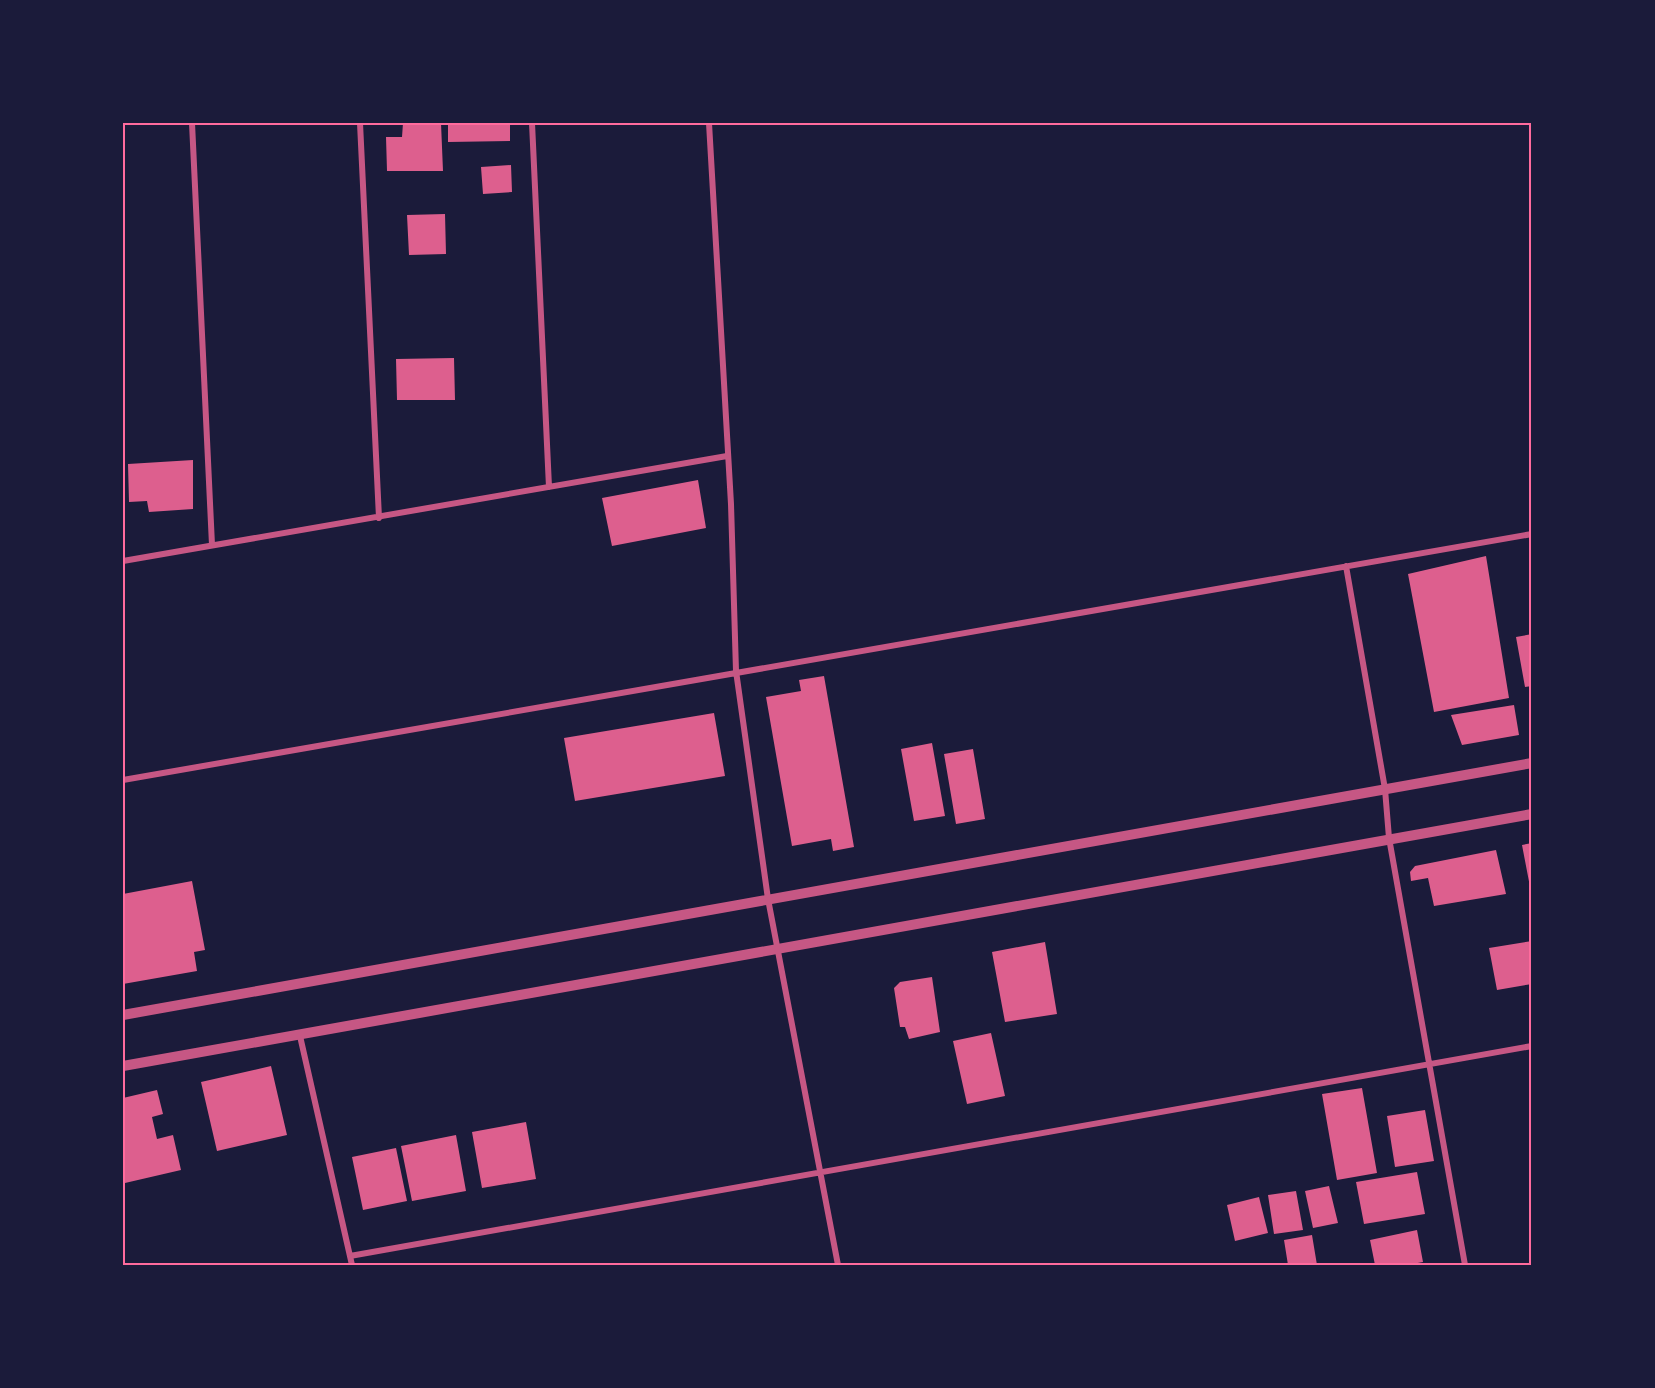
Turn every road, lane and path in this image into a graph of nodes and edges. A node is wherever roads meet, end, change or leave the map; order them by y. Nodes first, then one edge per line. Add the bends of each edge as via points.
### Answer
1 (192, 123) edge
2 (360, 123) edge
3 (532, 123) edge
4 (709, 123) edge
5 (727, 456) junction
6 (549, 487) junction
7 (380, 518) junction
8 (1532, 534) edge
9 (212, 545) junction
10 (123, 561) edge
11 (1346, 566) junction
12 (736, 671) junction
13 (1532, 763) edge
14 (123, 780) edge
15 (1384, 789) junction
16 (1532, 814) edge
17 (1389, 838) junction
18 (768, 899) junction
19 (778, 950) junction
20 (123, 1015) edge
21 (300, 1036) junction
22 (1532, 1046) edge
23 (1431, 1063) junction
24 (123, 1066) edge
25 (821, 1172) junction
26 (350, 1256) junction
27 (352, 1265) edge
28 (838, 1265) edge
29 (1465, 1265) edge

1 - 9 street
2 - 7 street
3 - 6 street
4 - 5 street
5 - 6 street
5 - 12 street
6 - 7 street
7 - 9 street
8 - 11 street
9 - 10 street
11 - 12 street
11 - 15 street
12 - 14 street
12 - 18 street
13 - 15 street
15 - 17 street
15 - 18 street
16 - 17 street
17 - 19 street
17 - 23 street
18 - 19 street
18 - 20 street
19 - 21 street
19 - 25 street
21 - 24 street
21 - 26 street
22 - 23 street
23 - 25 street
23 - 29 street
25 - 26 street
25 - 28 street
26 - 27 street

